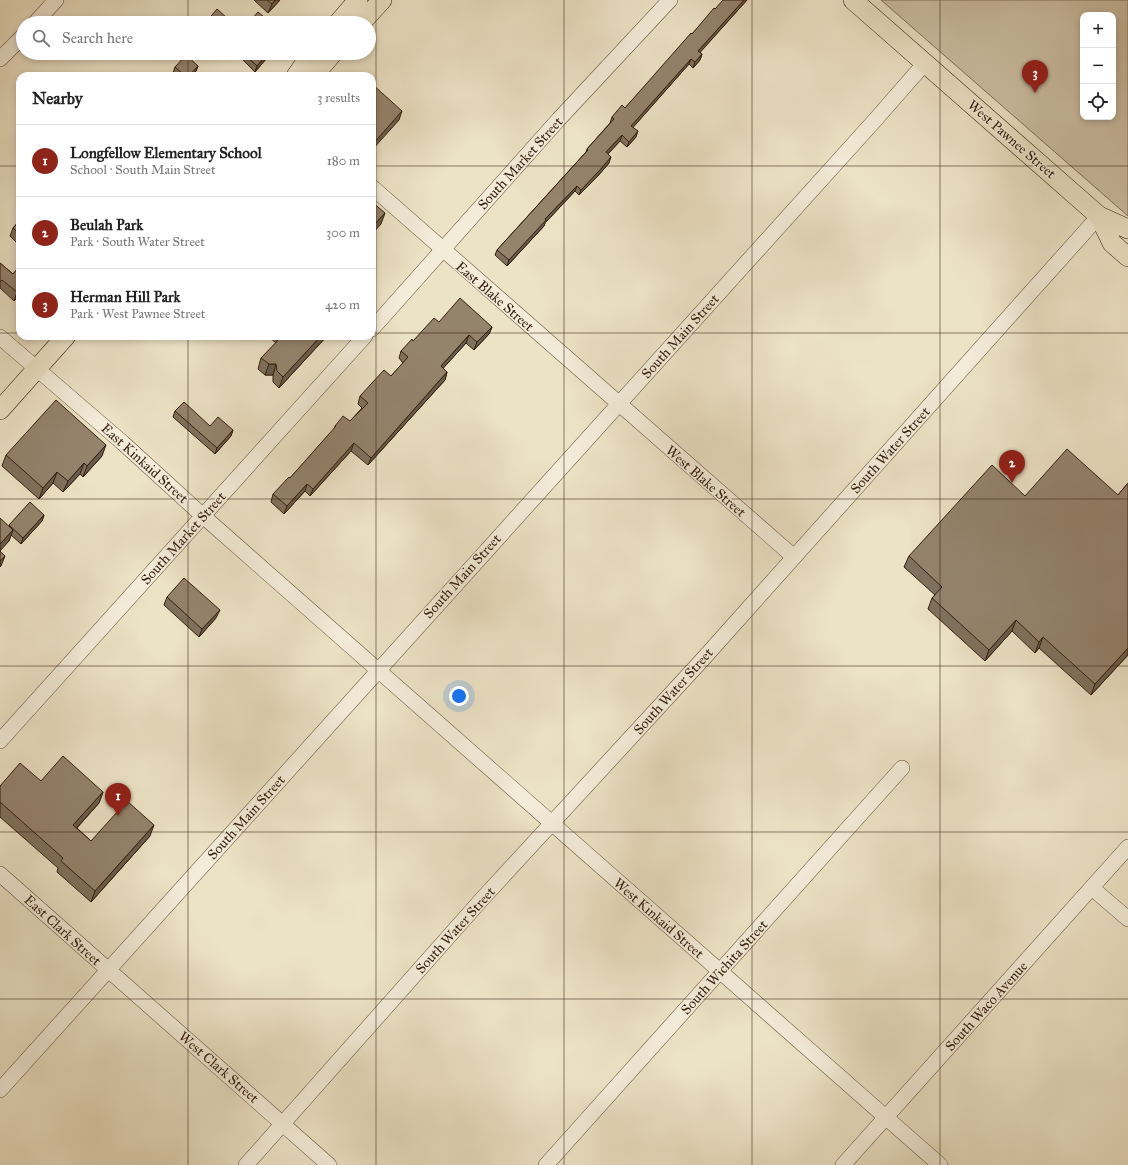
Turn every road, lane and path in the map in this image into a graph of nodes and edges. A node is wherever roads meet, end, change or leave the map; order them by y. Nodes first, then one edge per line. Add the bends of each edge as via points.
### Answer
1 (56, 0) edge
2 (358, 0) edge
3 (382, 0) edge
4 (670, 0) edge
5 (853, 0) edge
6 (41, 16) edge
7 (344, 16) edge
8 (367, 16) edge
9 (16, 43) edge
10 (0, 59) edge
11 (307, 60) edge
12 (328, 60) edge
13 (925, 63) junction
14 (299, 72) edge
15 (315, 72) edge
16 (376, 191) edge
17 (1099, 216) junction
18 (1128, 229) edge
19 (442, 250) junction
20 (1128, 257) edge
21 (376, 324) edge
22 (0, 338) edge
23 (62, 340) edge
24 (362, 340) edge
25 (37, 369) junction
26 (618, 404) junction
27 (0, 410) edge
28 (203, 516) junction
29 (794, 557) junction
30 (378, 670) junction
31 (0, 741) edge
32 (902, 768) dead end
33 (552, 823) junction
34 (1128, 847) edge
35 (0, 874) edge
36 (1092, 888) junction
37 (1128, 919) edge
38 (108, 970) junction
39 (720, 972) junction
40 (0, 1090) edge
41 (886, 1117) junction
42 (283, 1124) junction
43 (246, 1165) edge
44 (329, 1165) edge
45 (546, 1165) edge
46 (843, 1165) edge
47 (940, 1165) edge

1 - 6 street
2 - 7 main road
3 - 8 main road
4 - 19 street, South Market Street
5 - 13 main road, West Pawnee Street
9 - 10 street
11 - 14 main road
12 - 15 main road
13 - 17 main road, West Pawnee Street
13 - 26 street, South Main Street
16 - 19 street, East Blake Street
17 - 18 main road, West Pawnee Street
17 - 20 main road, West Pawnee Street via 1112,243
17 - 29 street, South Water Street
19 - 21 street, South Market Street
19 - 26 street, East Blake Street
22 - 25 street, East Kinkaid Street
23 - 25 main road
24 - 28 street, South Market Street
25 - 27 main road
25 - 28 street, East Kinkaid Street
26 - 29 street, West Blake Street
26 - 30 street, South Main Street
28 - 30 street, East Kinkaid Street
28 - 31 street, South Market Street
29 - 33 street, South Water Street
30 - 33 street, West Kinkaid Street
30 - 38 street, South Main Street
32 - 39 street, South Wichita Street
33 - 39 street, West Kinkaid Street
33 - 42 street, South Water Street
34 - 36 street, South Waco Avenue
35 - 38 street, East Clark Street
36 - 37 street
36 - 41 street, South Waco Avenue
38 - 40 street, South Main Street
38 - 42 street, West Clark Street
39 - 41 street, West Kinkaid Street
39 - 45 street, South Wichita Street
41 - 46 street, South Waco Avenue
41 - 47 street, West Kinkaid Street
42 - 43 street, South Water Street
42 - 44 street, West Clark Street

